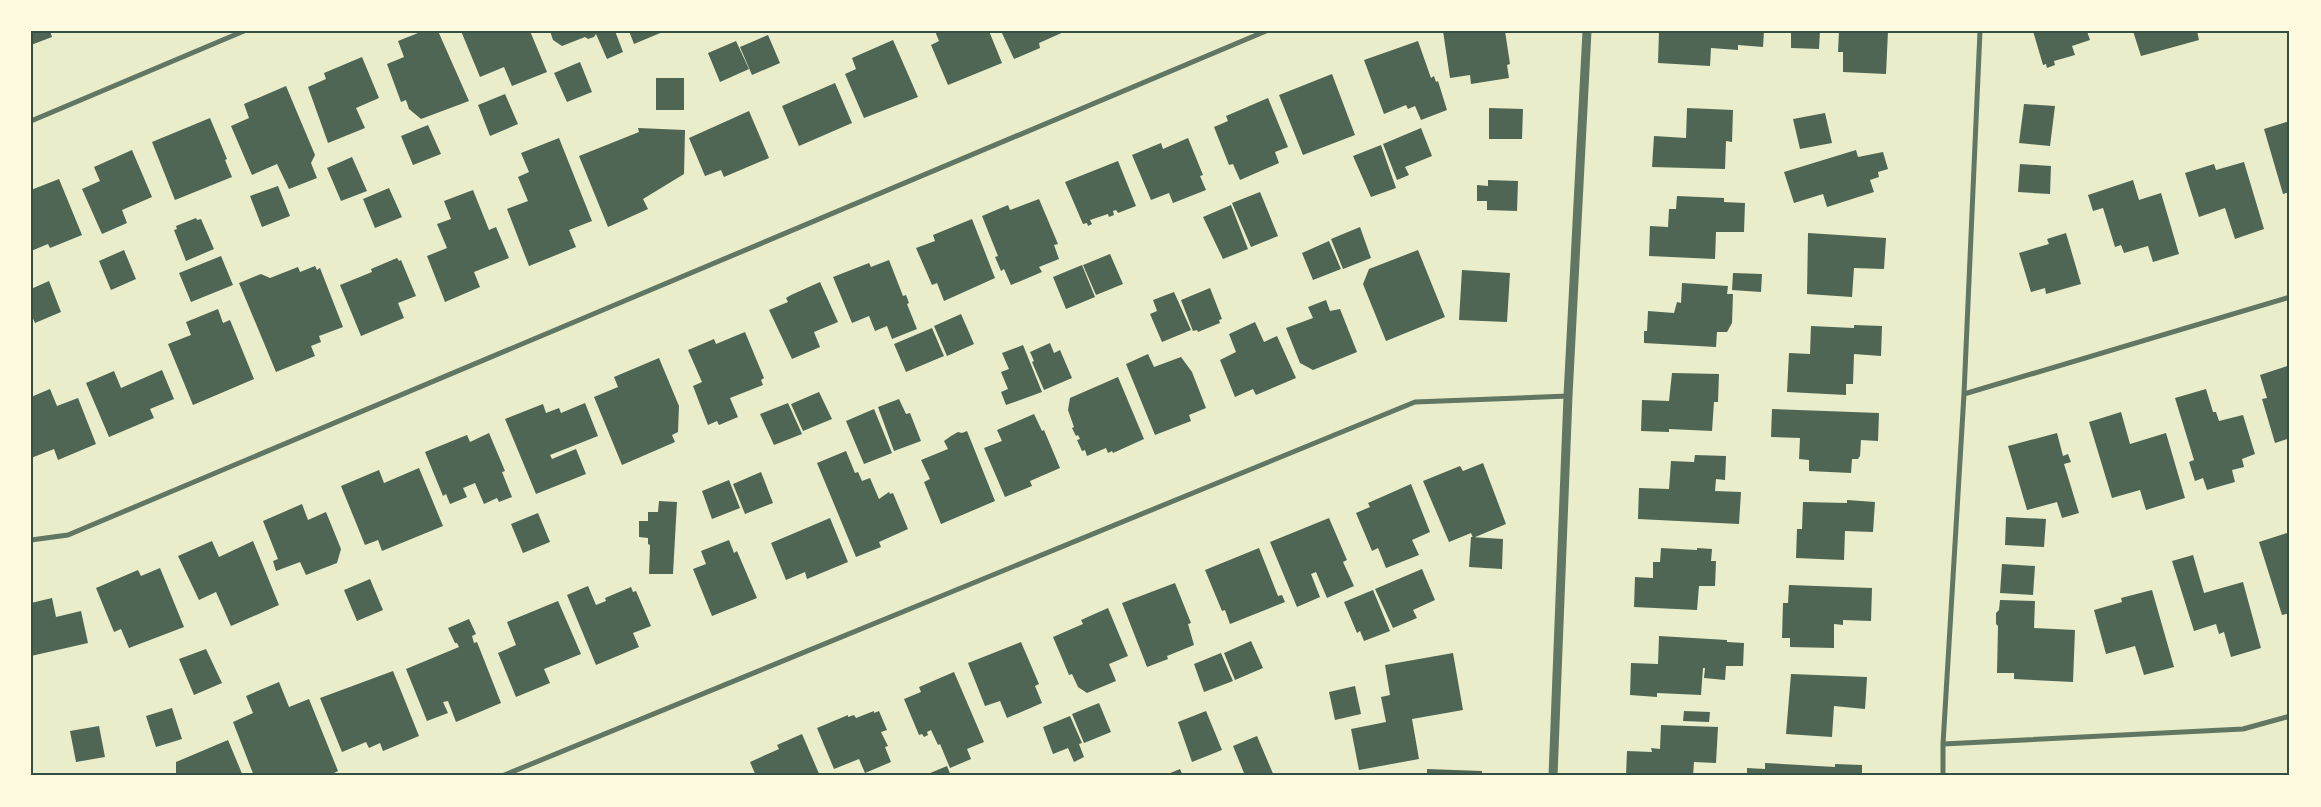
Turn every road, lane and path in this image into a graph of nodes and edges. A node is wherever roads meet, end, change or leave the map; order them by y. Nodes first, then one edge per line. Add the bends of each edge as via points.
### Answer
1 (244, 31) edge
2 (1266, 31) edge
3 (1587, 31) edge
4 (1980, 31) edge
5 (31, 121) edge
6 (2290, 298) edge
7 (1964, 394) junction
8 (1568, 396) junction
9 (31, 540) edge
10 (2290, 716) edge
11 (1943, 744) junction
12 (502, 776) edge
13 (1553, 776) edge
14 (1943, 776) edge

1 - 5 street
2 - 9 street via 68,535
3 - 8 street
4 - 7 street
6 - 7 street
7 - 11 street
8 - 12 street via 1415,402
8 - 13 street
10 - 11 street via 2244,729
11 - 14 street

